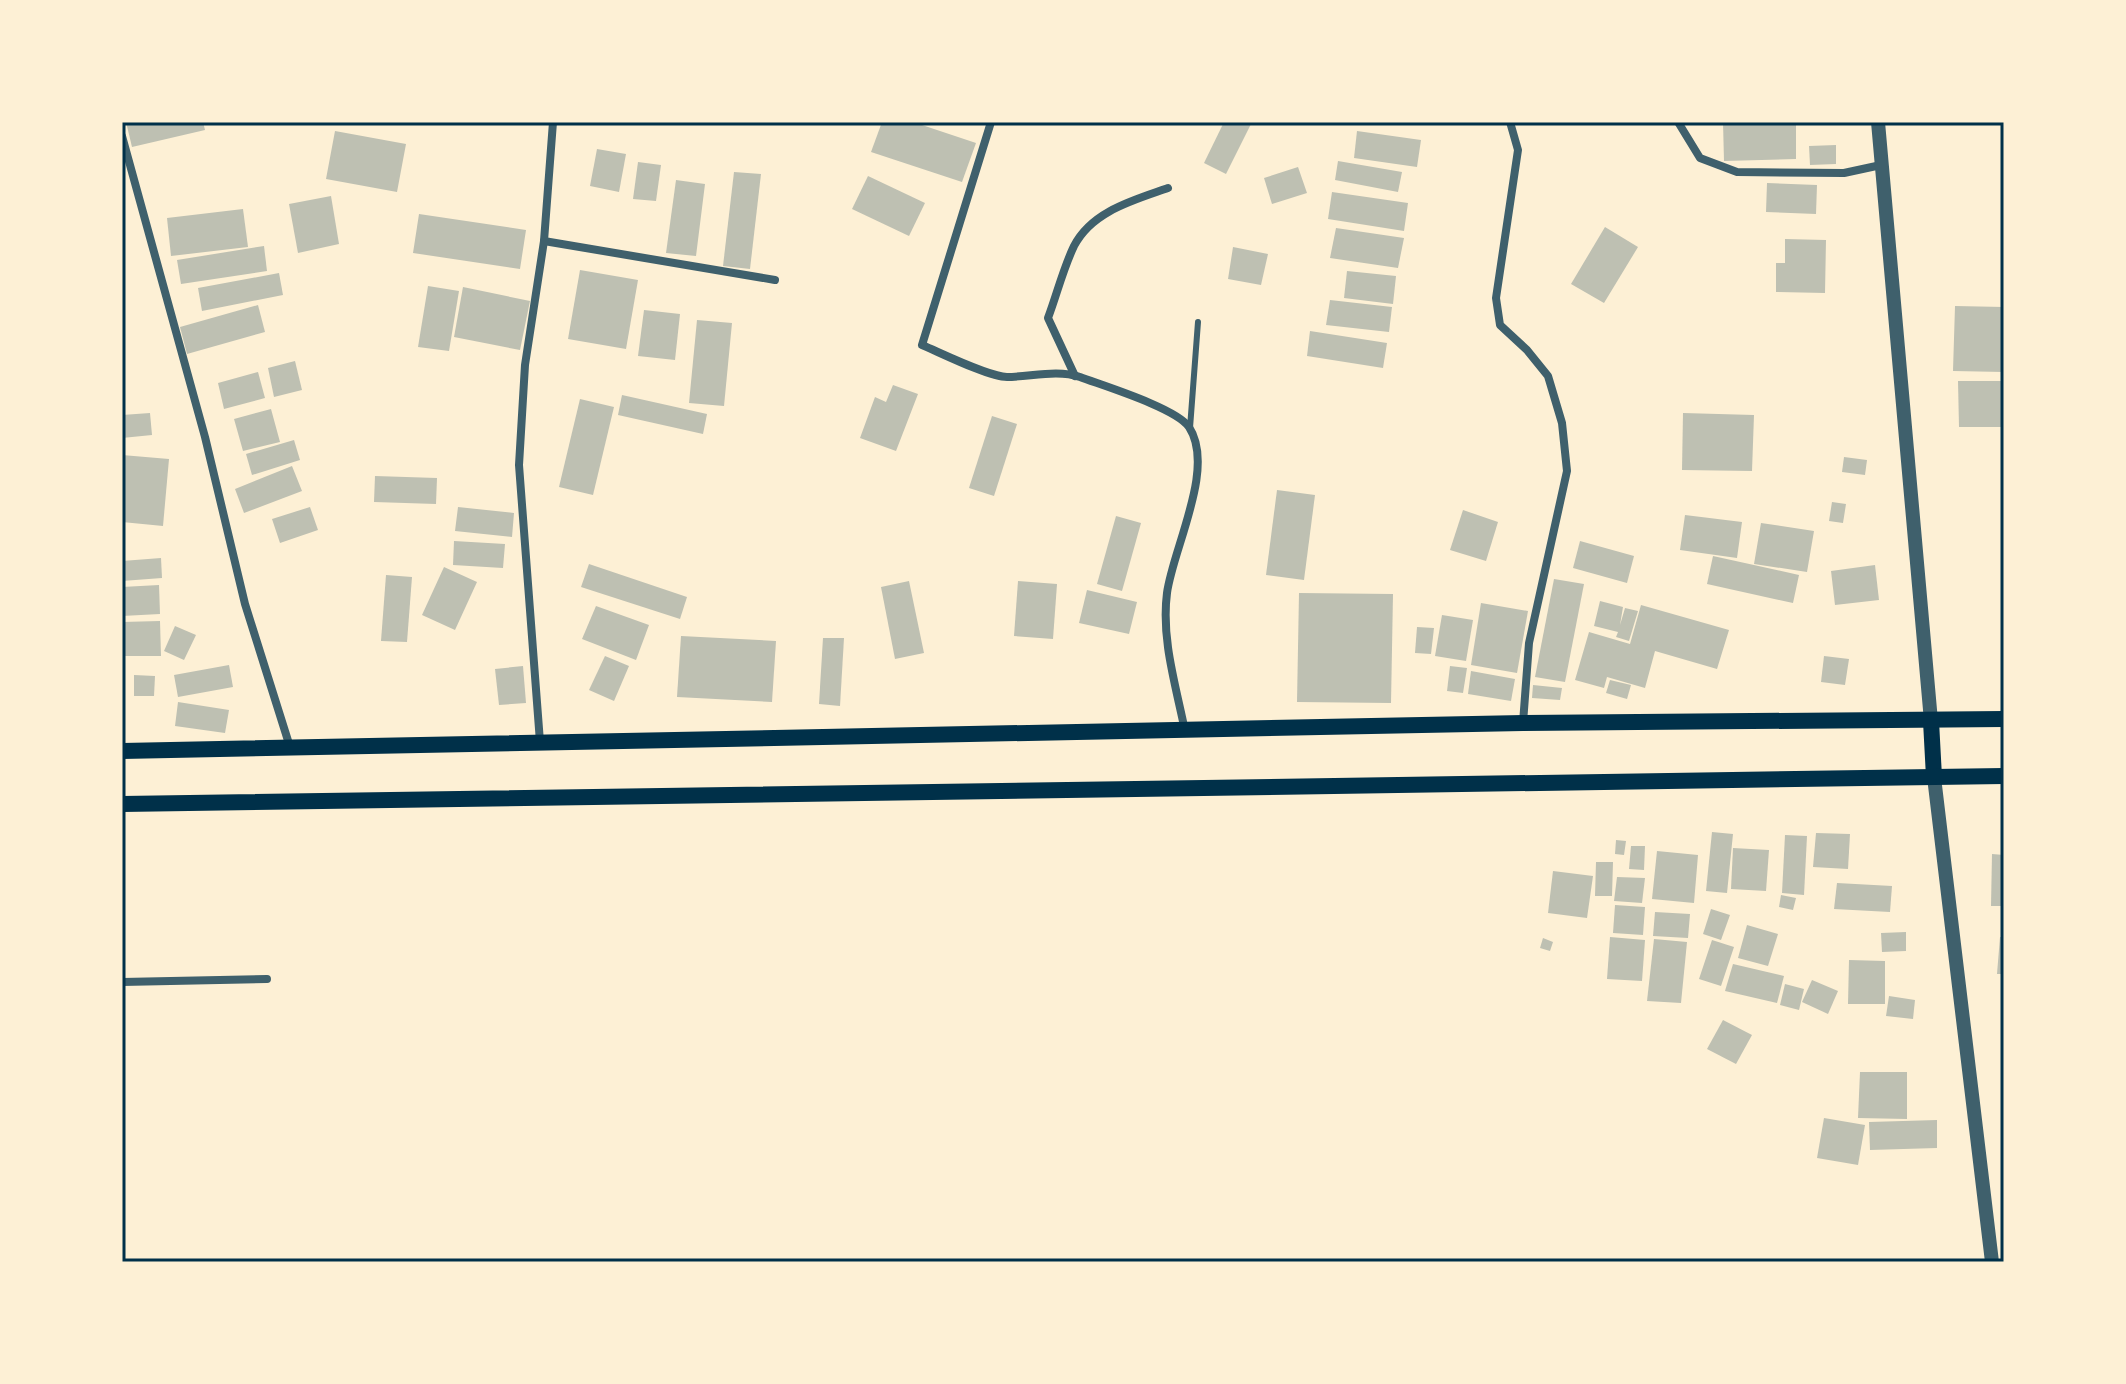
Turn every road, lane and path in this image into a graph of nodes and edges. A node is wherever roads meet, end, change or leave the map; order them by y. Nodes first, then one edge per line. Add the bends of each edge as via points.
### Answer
1 (553, 122) edge
2 (991, 122) edge
3 (1510, 122) edge
4 (1678, 122) edge
5 (1878, 122) edge
6 (122, 136) edge
7 (1881, 165) junction
8 (1168, 188) dead end
9 (544, 241) junction
10 (775, 280) dead end
11 (1198, 322) dead end
12 (1075, 376) junction
13 (1190, 428) junction
14 (2004, 719) edge
15 (1931, 721) junction
16 (1523, 723) junction
17 (1185, 731) junction
18 (540, 743) junction
19 (290, 747) junction
20 (122, 751) edge
21 (2004, 776) edge
22 (1934, 777) junction
23 (122, 804) edge
24 (267, 979) dead end
25 (122, 982) edge
26 (1992, 1262) edge

1 - 9 street
2 - 12 street via 922,345 1004,377
3 - 16 street via 1518,150 1496,298 1500,325 1548,376 1562,423 1567,471 1529,643
4 - 7 street via 1700,158 1737,172 1844,173
5 - 7 street
6 - 19 street via 245,604
7 - 15 street
8 - 12 street via 1122,204 1099,218 1075,244 1048,318
9 - 10 street
9 - 18 street via 525,365 519,465
11 - 13 lane
12 - 13 street via 1174,413
13 - 17 street via 1198,458 1165,614
14 - 15 main road
15 - 16 main road
15 - 22 main road
16 - 17 main road
17 - 18 main road
18 - 19 main road
19 - 20 main road
21 - 22 main road
22 - 23 main road
22 - 26 street
24 - 25 street

